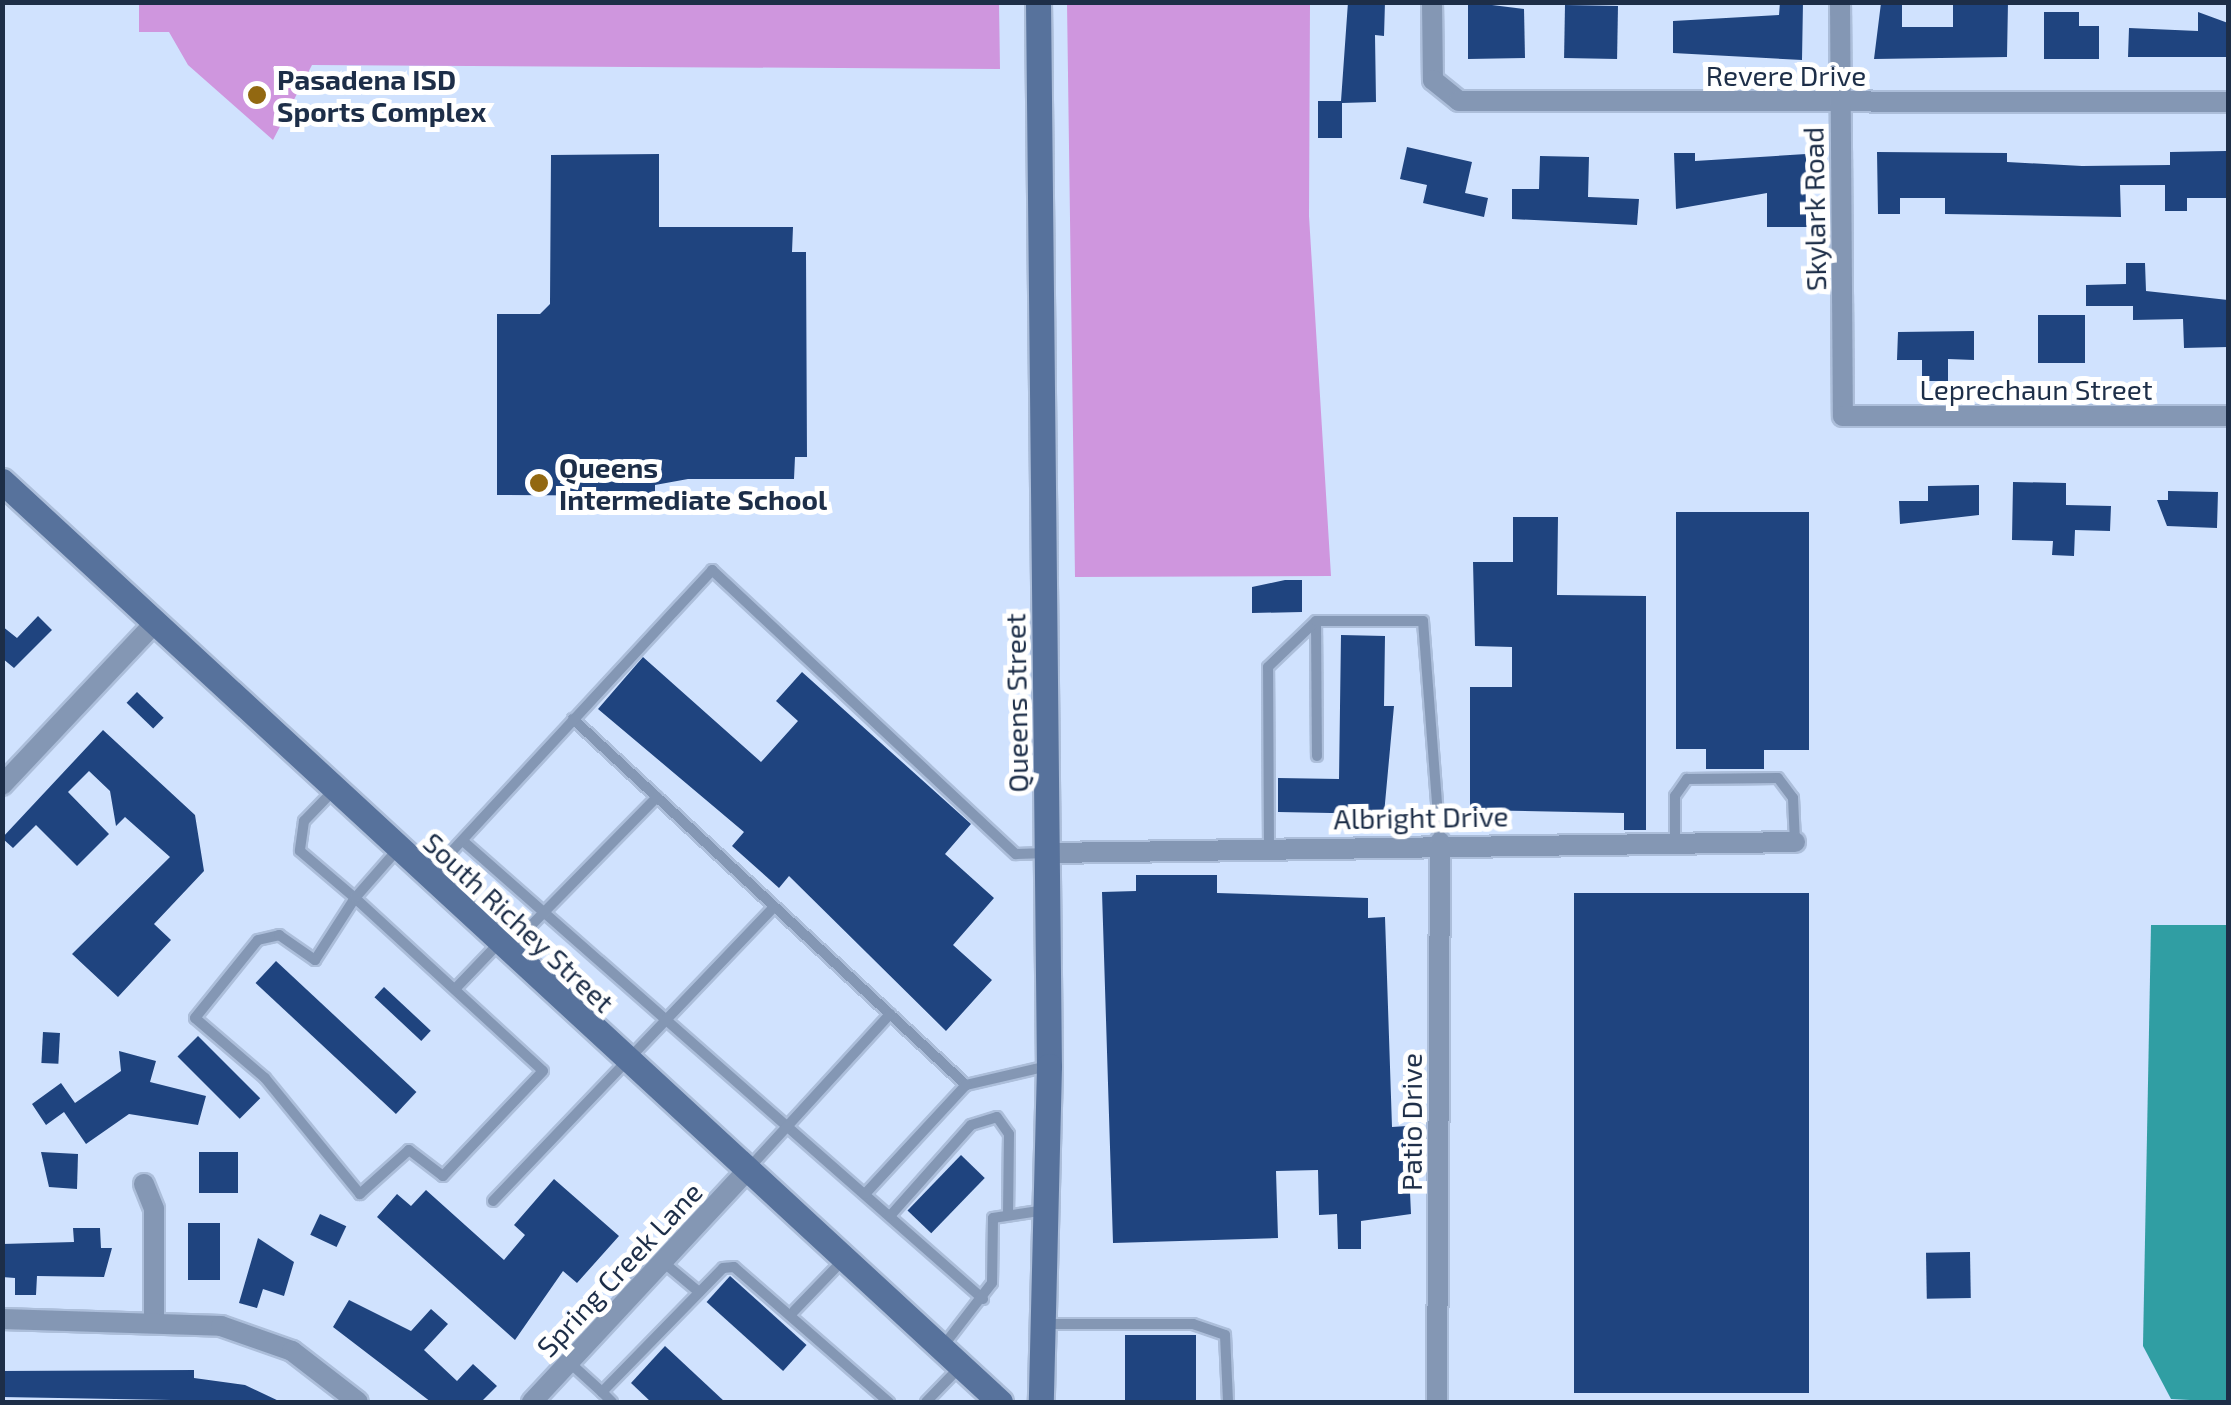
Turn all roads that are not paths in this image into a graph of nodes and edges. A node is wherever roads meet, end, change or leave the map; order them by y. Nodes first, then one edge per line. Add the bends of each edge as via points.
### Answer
1 (1038, 2) edge
2 (1432, 2) edge
3 (1840, 2) edge
4 (2228, 102) edge
5 (1840, 103) junction
6 (1843, 416) joint
7 (2228, 416) edge
8 (2, 481) edge
9 (1316, 622) junction
10 (152, 626) junction
11 (572, 719) junction
12 (1317, 756) dead end
13 (2, 785) edge
14 (333, 792) junction
15 (657, 797) junction
16 (463, 841) junction
17 (1440, 842) junction
18 (1675, 842) junction
19 (1794, 842) joint
20 (1269, 848) junction
21 (397, 850) junction
22 (1048, 853) junction
23 (428, 878) junction
24 (354, 898) junction
25 (774, 906) junction
26 (544, 912) junction
27 (502, 948) junction
28 (454, 989) junction
29 (890, 1014) junction
30 (670, 1022) junction
31 (626, 1062) junction
32 (1049, 1066) junction
33 (966, 1085) junction
34 (787, 1125) junction
35 (746, 1172) junction
36 (144, 1184) dead end
37 (865, 1194) junction
38 (493, 1201) dead end
39 (1045, 1210) junction
40 (1008, 1211) junction
41 (890, 1216) junction
42 (844, 1260) junction
43 (663, 1262) junction
44 (698, 1292) junction
45 (983, 1299) junction
46 (794, 1312) junction
47 (2, 1319) edge
48 (154, 1320) junction
49 (1043, 1324) junction
50 (940, 1350) junction
51 (569, 1362) junction
52 (959, 1368) junction
53 (602, 1392) junction
54 (358, 1402) edge
55 (532, 1402) edge
56 (612, 1402) edge
57 (889, 1402) edge
58 (926, 1402) edge
59 (1000, 1402) edge
60 (1041, 1402) edge
61 (1228, 1402) edge
62 (1438, 1402) edge

1 - 22 street, Queens Street
2 - 5 street, Revere Drive via 1433,80 1446,98
3 - 5 street, Skylark Road
4 - 5 street, Revere Drive
5 - 6 street, Skylark Road
6 - 7 street, Leprechaun Street
8 - 10 street, South Richey Street
9 - 12 lane
9 - 17 lane via 1422,620
9 - 20 lane via 1268,667
10 - 13 street
10 - 14 street, South Richey Street
11 - 15 lane
11 - 16 lane
11 - 22 lane via 712,570 1016,854
14 - 21 street, South Richey Street
14 - 24 lane via 304,822 300,852
15 - 25 lane
15 - 26 lane
16 - 23 lane
16 - 26 lane
17 - 18 street, Albright Drive
17 - 20 street, Albright Drive
17 - 62 street, Patio Drive
18 - 19 street, Albright Drive
18 - 19 lane via 1676,796 1688,779 1778,778 1793,798
20 - 22 street, Albright Drive
21 - 23 street, South Richey Street
21 - 24 lane
22 - 32 street, Queens Street
23 - 27 street, South Richey Street
24 - 28 lane
24 - 28 lane via 315,960 279,935 258,940 195,1018 265,1078 360,1194 409,1150 443,1176 543,1072
25 - 29 lane
25 - 30 lane
26 - 27 lane
26 - 30 lane
27 - 28 lane
27 - 31 street, South Richey Street
29 - 33 lane
29 - 34 lane
30 - 31 lane
30 - 34 lane
31 - 35 street, South Richey Street
31 - 38 lane
32 - 33 lane
32 - 39 street, Queens Street
33 - 37 lane
34 - 35 lane
34 - 37 lane
35 - 42 street, South Richey Street
35 - 43 street, Spring Creek Lane
36 - 48 street via 154,1209
37 - 41 lane
39 - 40 lane
39 - 49 street, Queens Street
40 - 41 lane via 1009,1134 997,1117 971,1125
40 - 45 lane via 993,1218
41 - 45 lane
42 - 46 lane
42 - 50 street, South Richey Street
43 - 44 lane
43 - 51 street, Spring Creek Lane
44 - 46 lane via 734,1268
44 - 53 lane
45 - 50 lane
46 - 57 lane
47 - 48 street
48 - 54 street via 258,1336 322,1370
49 - 60 street, Queens Street
49 - 61 lane via 1193,1324 1225,1335
50 - 52 street, South Richey Street
51 - 53 lane
51 - 55 street, Spring Creek Lane
52 - 58 lane
52 - 59 street, South Richey Street
53 - 56 lane

